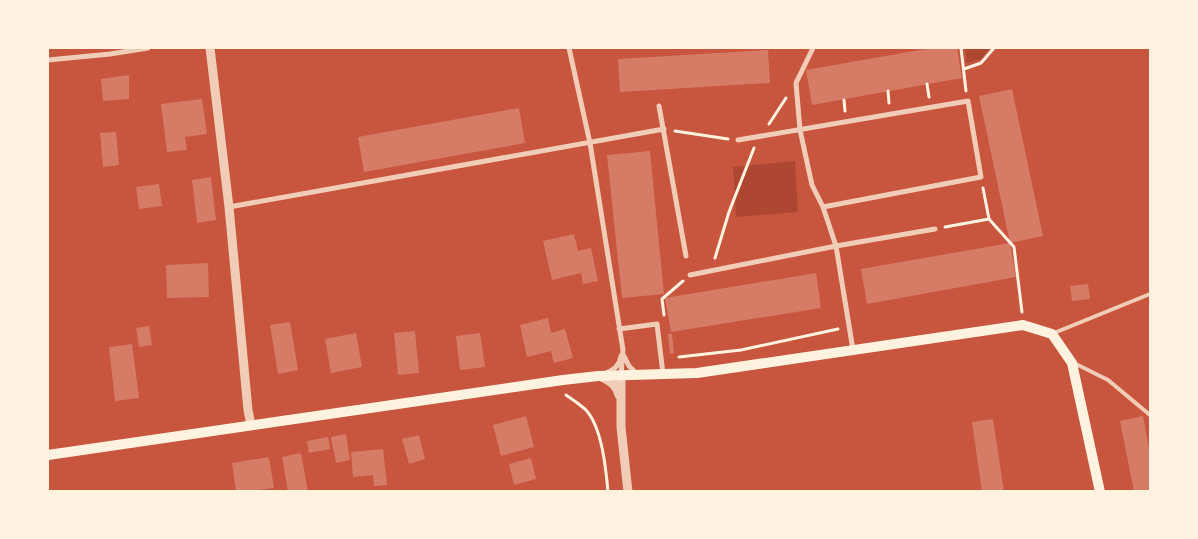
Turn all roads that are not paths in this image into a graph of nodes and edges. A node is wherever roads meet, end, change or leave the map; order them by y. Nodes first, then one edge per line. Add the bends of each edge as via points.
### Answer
1 (148, 48) edge
2 (210, 48) edge
3 (569, 48) edge
4 (813, 48) edge
5 (48, 60) edge
6 (659, 106) dead end
7 (664, 129) junction
8 (800, 130) junction
9 (738, 140) road end
10 (590, 143) junction
11 (823, 207) junction
12 (229, 208) junction
13 (934, 229) road end
14 (836, 246) junction
15 (686, 256) dead end
16 (690, 275) road end
17 (1150, 294) edge
18 (619, 329) junction
19 (1052, 334) junction
20 (623, 350) junction
21 (853, 350) junction
22 (1072, 362) junction
23 (663, 374) junction
24 (621, 375) junction
25 (641, 375) junction
26 (598, 376) junction
27 (620, 401) junction
28 (1150, 415) edge
29 (251, 425) junction
30 (48, 455) edge
31 (628, 492) edge
32 (1100, 492) edge

1 - 5 street
2 - 12 street
3 - 10 street
4 - 8 street via 796,84
6 - 7 street
7 - 10 street
7 - 15 street
8 - 9 street
8 - 11 street via 812,184
8 - 11 street via 968,101 981,177
10 - 12 street
10 - 18 street
11 - 14 street
12 - 29 street
13 - 14 street
14 - 16 street
14 - 21 street
17 - 19 lane
18 - 20 street
18 - 23 street via 657,324
19 - 21 main road via 1024,325
19 - 22 main road
20 - 24 street
20 - 25 street via 625,361
20 - 26 street via 615,367
21 - 23 main road via 697,373
22 - 28 lane via 1108,380
22 - 32 main road
23 - 25 main road
24 - 25 main road
24 - 26 main road
24 - 27 street
25 - 27 street via 624,387
26 - 27 street via 614,384
26 - 29 main road
27 - 31 street
29 - 30 main road

